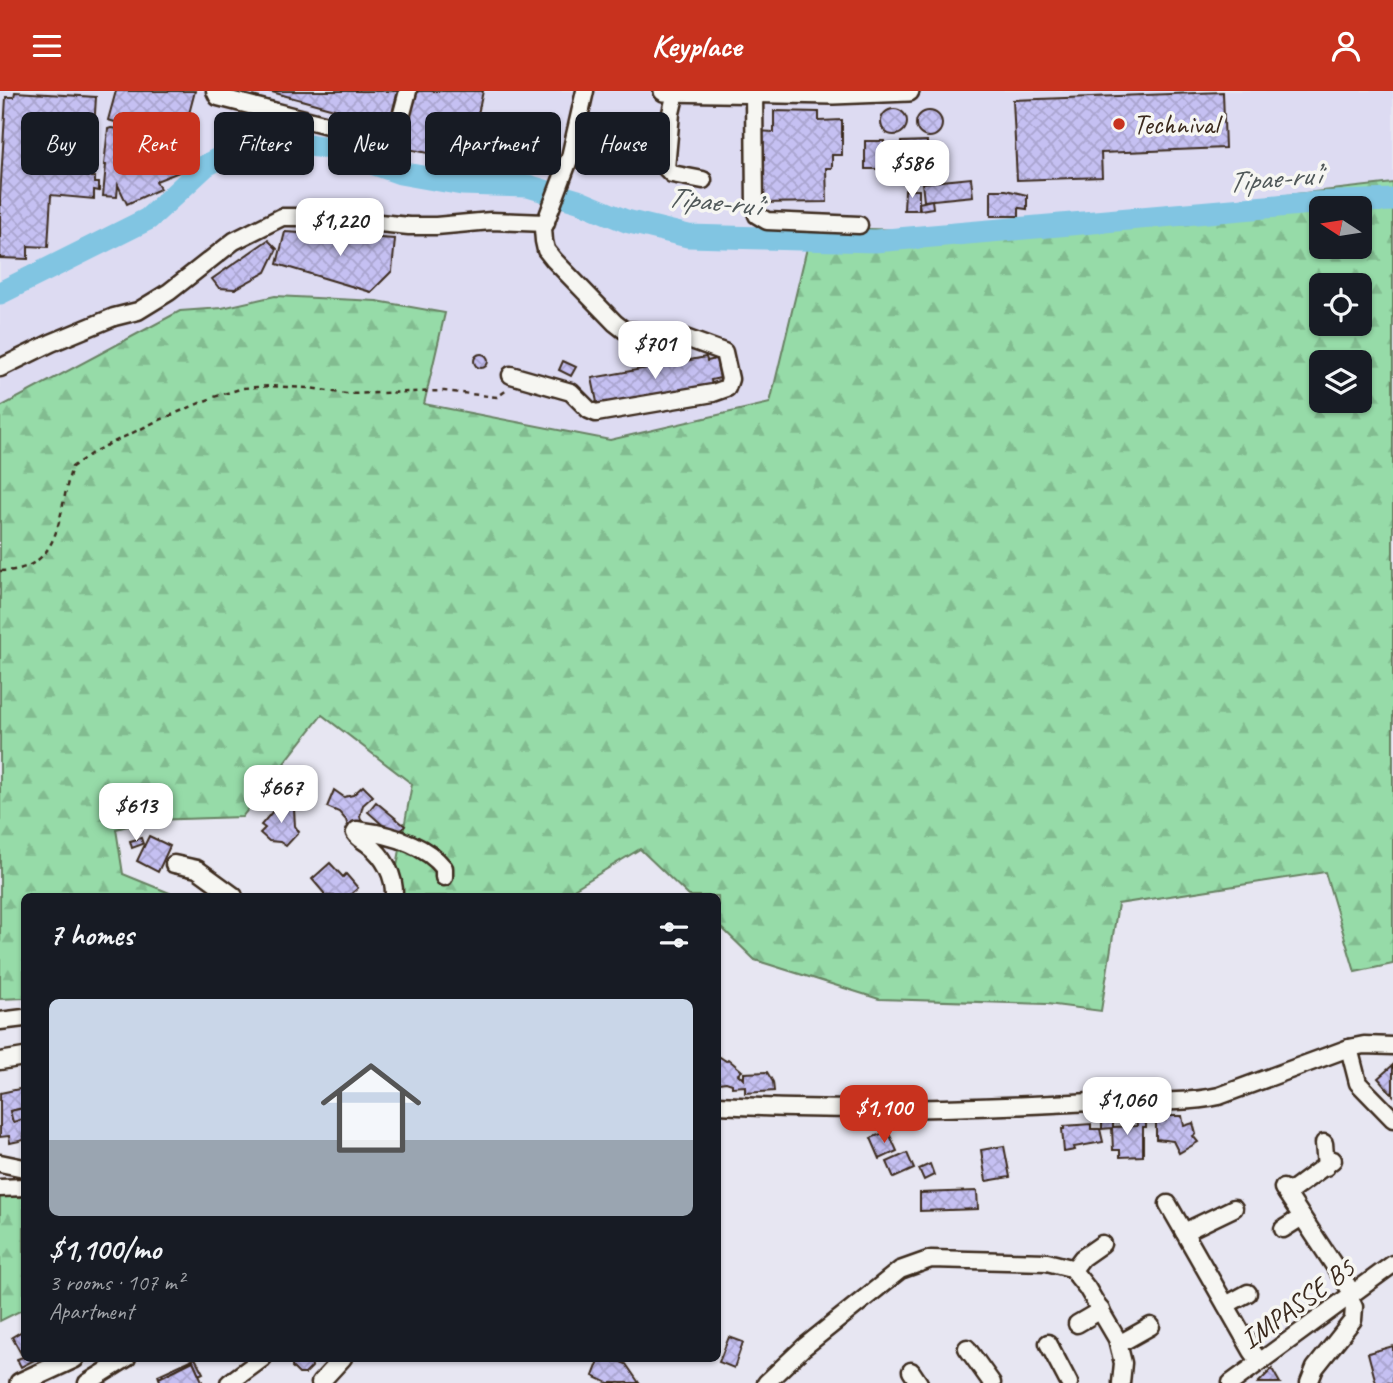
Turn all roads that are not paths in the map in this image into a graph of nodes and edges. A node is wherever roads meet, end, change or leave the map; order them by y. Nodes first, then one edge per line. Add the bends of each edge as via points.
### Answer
1 (215, 91) edge
2 (408, 91) edge
3 (585, 91) edge
4 (909, 91) edge
5 (670, 92) edge
6 (754, 92) edge
7 (782, 92) edge
8 (703, 180) dead end
9 (548, 218) junction
10 (859, 225) dead end
11 (0, 368) edge
12 (511, 375) road end
13 (174, 864) dead end
14 (444, 877) dead end
15 (230, 893) edge
16 (394, 893) edge
17 (21, 1018) edge
18 (0, 1021) edge
19 (1393, 1046) edge
20 (1349, 1048) junction
21 (21, 1058) edge
22 (0, 1061) edge
23 (721, 1105) edge
24 (1393, 1119) edge
25 (1324, 1143) dead end
26 (0, 1163) edge
27 (21, 1167) edge
28 (1168, 1204) dead end
29 (1234, 1208) dead end
30 (1302, 1217) junction
31 (1283, 1229) dead end
32 (1184, 1232) junction
33 (1102, 1244) dead end
34 (1393, 1264) edge
35 (1073, 1270) junction
36 (1248, 1293) dead end
37 (1351, 1296) junction
38 (1226, 1305) junction
39 (1101, 1310) junction
40 (1077, 1324) dead end
41 (1151, 1326) dead end
42 (1048, 1343) dead end
43 (1119, 1344) junction
44 (967, 1347) dead end
45 (65, 1362) edge
46 (121, 1362) edge
47 (258, 1362) edge
48 (261, 1362) edge
49 (339, 1362) edge
50 (1260, 1362) junction
51 (20, 1383) edge
52 (88, 1383) edge
53 (229, 1383) edge
54 (249, 1383) edge
55 (320, 1383) edge
56 (766, 1383) edge
57 (992, 1383) edge
58 (1069, 1383) edge
59 (1121, 1383) edge
60 (1231, 1383) edge
61 (1309, 1383) edge

1 - 2 street via 218,97 386,140 396,137
3 - 9 street via 578,129
4 - 7 main road
5 - 6 main road
5 - 8 street via 666,168 672,174
6 - 7 main road
6 - 10 street via 757,215 767,221
9 - 11 street via 409,226 282,217 234,241 138,311 51,343
9 - 12 street via 543,229 546,250 615,323 624,330 680,337 724,352 730,379 727,388 713,393 596,413 560,387
13 - 15 street via 197,869
14 - 16 street via 444,868 426,849 357,830 358,838 389,870
17 - 18 street
19 - 20 street
20 - 23 street via 1203,1100 977,1109
20 - 24 street via 1358,1083
21 - 22 street
25 - 30 street via 1329,1164 1285,1191
26 - 27 street
28 - 32 street
29 - 32 street
30 - 31 street
30 - 37 street
32 - 38 street
33 - 35 street
34 - 37 street, IMPASSE B5
35 - 39 street
35 - 56 street via 1047,1262 931,1259 900,1270
36 - 38 street
37 - 50 street, IMPASSE B5
37 - 61 street via 1353,1320 1315,1368
38 - 50 street
39 - 40 street
39 - 43 street
41 - 43 street
42 - 58 street
43 - 59 street
44 - 57 street
45 - 51 main road
46 - 52 street
47 - 53 street
48 - 54 street
49 - 55 street
50 - 60 street, IMPASSE B5

